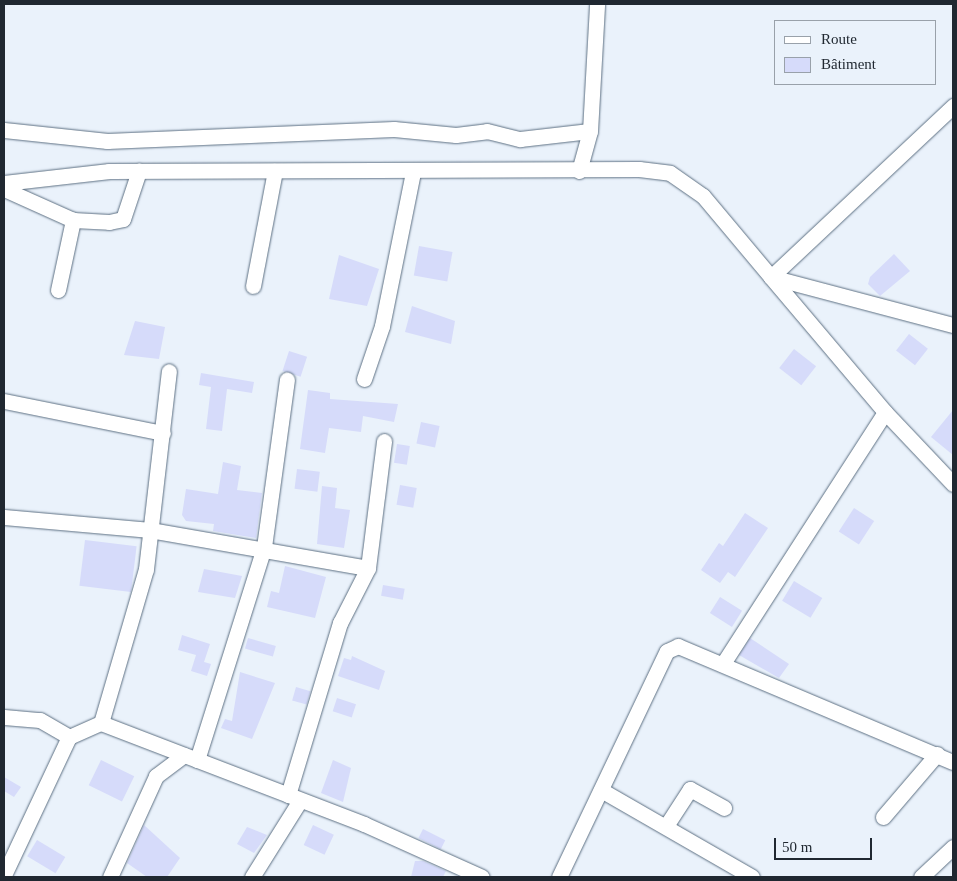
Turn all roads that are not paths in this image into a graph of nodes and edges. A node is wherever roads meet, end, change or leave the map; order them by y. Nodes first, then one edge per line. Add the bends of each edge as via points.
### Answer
1 (597, 4) edge
2 (953, 106) edge
3 (4, 130) edge
4 (590, 131) junction
5 (139, 171) junction
6 (579, 171) junction
7 (275, 172) junction
8 (413, 172) junction
9 (4, 183) edge
10 (4, 189) edge
11 (73, 220) junction
12 (771, 277) junction
13 (253, 286) dead end
14 (58, 290) dead end
15 (952, 323) edge
16 (169, 371) dead end
17 (364, 379) dead end
18 (287, 380) dead end
19 (4, 401) edge
20 (886, 412) junction
21 (163, 433) junction
22 (384, 441) dead end
23 (953, 484) edge
24 (4, 517) edge
25 (150, 530) junction
26 (264, 547) junction
27 (368, 568) junction
28 (724, 662) junction
29 (4, 717) edge
30 (101, 722) junction
31 (69, 737) junction
32 (937, 754) junction
33 (191, 757) junction
34 (953, 762) edge
35 (601, 790) junction
36 (294, 798) junction
37 (724, 808) dead end
38 (884, 817) dead end
39 (666, 826) junction
40 (953, 848) edge
41 (926, 872) edge
42 (4, 875) edge
43 (110, 877) edge
44 (252, 877) edge
45 (482, 877) edge
46 (558, 877) edge
47 (752, 877) edge
48 (944, 877) edge

1 - 4 street
2 - 12 street
3 - 4 street via 107,141 394,129 456,135 487,131 520,139
4 - 6 street
5 - 7 street
5 - 9 street
5 - 11 street via 123,219
6 - 8 street
6 - 12 street via 670,173 704,196
7 - 8 street
7 - 13 street
8 - 17 street via 382,326
10 - 11 street
11 - 14 street
12 - 15 street
12 - 20 street
16 - 21 street
18 - 26 street
19 - 21 street
20 - 23 street
20 - 28 street
21 - 25 street
22 - 27 street
24 - 25 street
25 - 26 street
25 - 30 street via 146,570
26 - 27 street
26 - 33 street
27 - 36 street via 340,623
28 - 32 street
28 - 35 street via 689,647 667,651
29 - 31 street via 40,720
30 - 31 street
30 - 33 street
31 - 42 street
32 - 34 street
32 - 38 street
33 - 36 street
33 - 43 street via 156,776
35 - 39 street
35 - 46 street
36 - 44 street
36 - 45 street via 364,824
37 - 39 street via 690,789
39 - 47 street
40 - 41 street
41 - 48 street

